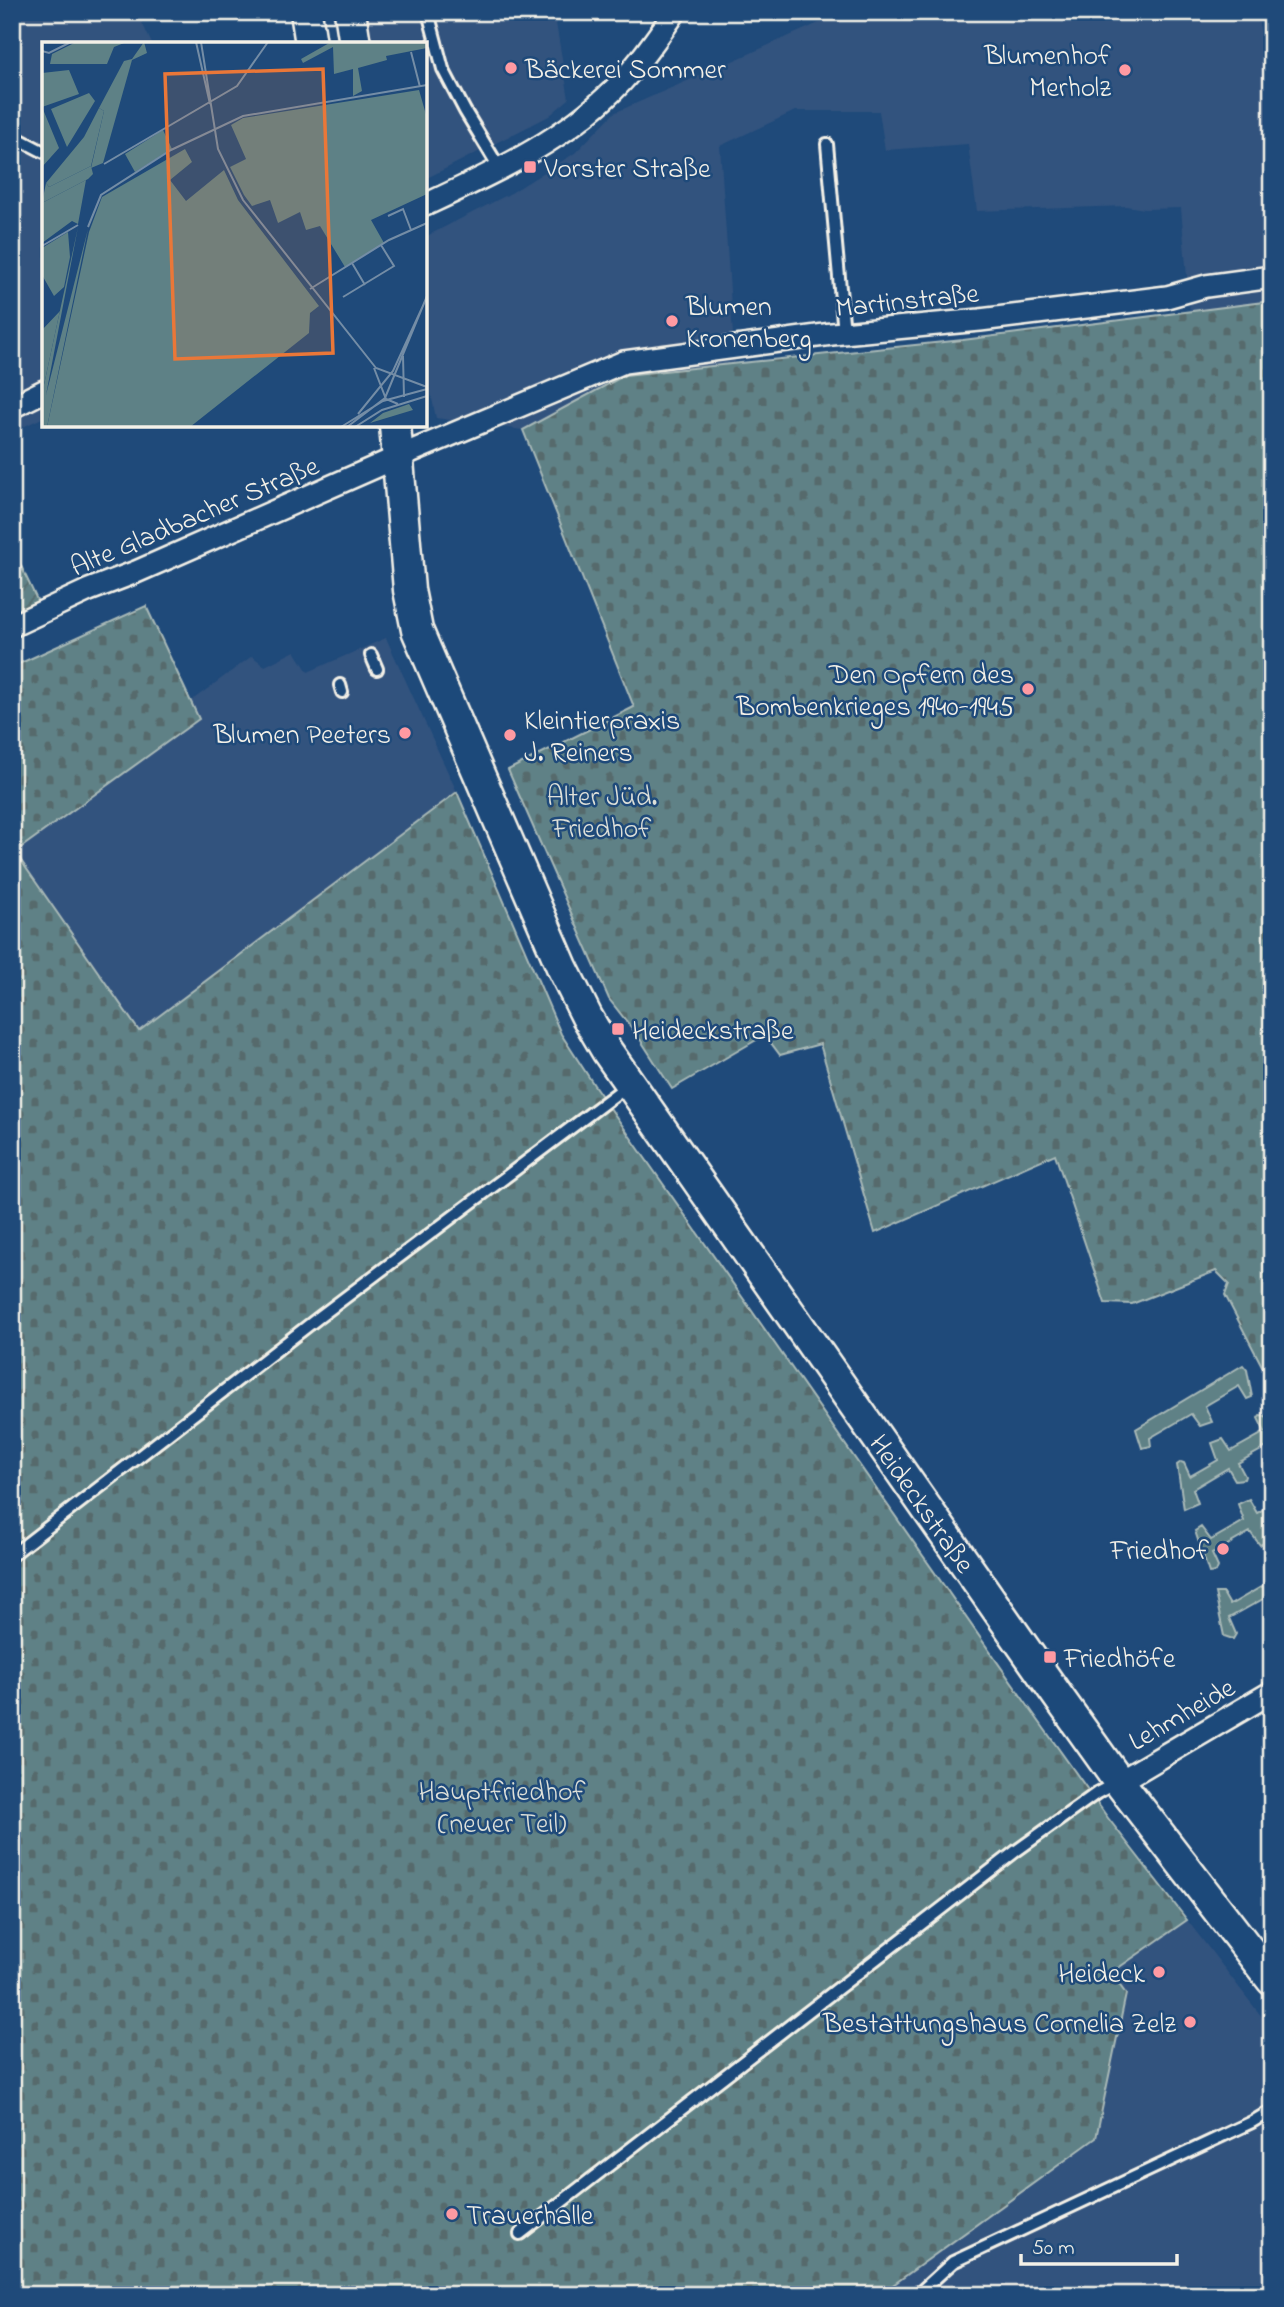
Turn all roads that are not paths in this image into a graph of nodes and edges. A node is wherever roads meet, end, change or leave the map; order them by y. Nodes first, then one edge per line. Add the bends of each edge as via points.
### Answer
1 (306, 12) edge
2 (350, 12) edge
3 (428, 12) edge
4 (675, 12) edge
5 (820, 12) edge
6 (831, 12) edge
7 (311, 42) edge
8 (355, 42) edge
9 (12, 128) edge
10 (827, 144) dead end
11 (42, 151) edge
12 (500, 169) junction
13 (427, 204) edge
14 (1272, 278) edge
15 (844, 333) junction
16 (42, 392) edge
17 (12, 407) edge
18 (394, 427) edge
19 (398, 457) junction
20 (12, 626) edge
21 (371, 654) dead end
22 (377, 669) dead end
23 (630, 1084) junction
24 (12, 1555) edge
25 (1272, 1692) edge
26 (1119, 1782) junction
27 (1272, 1980) edge
28 (1272, 2110) edge
29 (520, 2234) dead end
30 (917, 2295) edge

1 - 7 street
2 - 8 street
3 - 12 lane via 443,69
4 - 12 street via 606,98
5 - 6 lane
9 - 11 lane via 17,138
10 - 15 lane
12 - 13 street
14 - 15 street, Martinstraße via 1206,286 1167,297
15 - 19 street, Martinstraße via 624,362
16 - 17 street
18 - 19 street, Heideckstraße
19 - 20 street, Alte Gladbacher Straße
19 - 23 street, Heideckstraße via 409,590 417,630 578,1001
21 - 22 lane
23 - 24 lane via 317,1318
23 - 26 street, Heideckstraße
25 - 26 street, Lehmheide
26 - 27 street, Heideckstraße
26 - 29 lane via 1016,1851
28 - 30 lane via 953,2262

